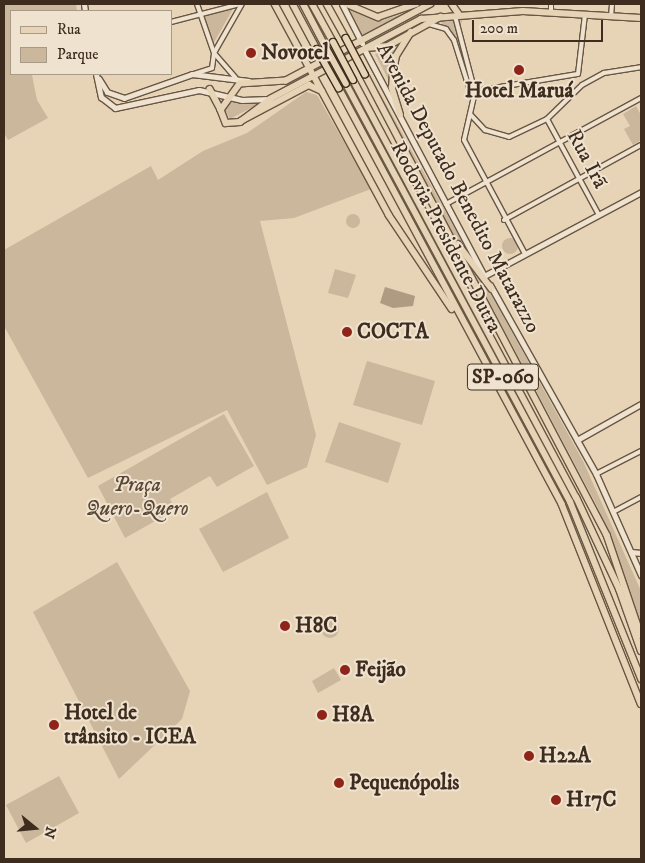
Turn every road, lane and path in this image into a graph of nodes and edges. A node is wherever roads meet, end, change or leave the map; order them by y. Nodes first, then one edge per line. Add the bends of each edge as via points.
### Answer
1 (197, 4) edge
2 (241, 4) edge
3 (276, 4) edge
4 (293, 4) edge
5 (303, 4) edge
6 (312, 4) edge
7 (327, 4) edge
8 (342, 4) edge
9 (347, 4) edge
10 (416, 4) edge
11 (431, 4) edge
12 (452, 4) edge
13 (551, 4) edge
14 (612, 4) edge
15 (551, 12) junction
16 (200, 14) junction
17 (459, 14) junction
18 (585, 14) junction
19 (444, 15) junction
20 (611, 16) junction
21 (411, 17) junction
22 (641, 18) edge
23 (172, 22) edge
24 (429, 24) junction
25 (411, 32) junction
26 (364, 47) junction
27 (214, 53) junction
28 (311, 67) junction
29 (641, 67) edge
30 (192, 74) junction
31 (96, 75) edge
32 (97, 75) edge
33 (316, 75) junction
34 (236, 78) junction
35 (249, 81) junction
36 (210, 89) junction
37 (472, 92) junction
38 (229, 96) junction
39 (641, 98) edge
40 (270, 99) junction
41 (332, 102) junction
42 (221, 110) junction
43 (470, 114) junction
44 (400, 115) junction
45 (547, 119) junction
46 (240, 122) junction
47 (560, 141) junction
48 (641, 145) edge
49 (581, 178) junction
50 (484, 183) junction
51 (641, 192) edge
52 (446, 204) junction
53 (599, 215) junction
54 (504, 220) junction
55 (448, 230) junction
56 (525, 254) junction
57 (484, 276) junction
58 (492, 289) junction
59 (470, 335) junction
60 (641, 404) edge
61 (577, 440) junction
62 (641, 450) edge
63 (596, 474) junction
64 (641, 497) edge
65 (613, 512) junction
66 (641, 553) edge
67 (632, 555) junction
68 (641, 559) edge
69 (641, 573) edge
70 (641, 635) edge
71 (641, 651) edge
72 (641, 679) edge
73 (641, 704) edge

1 - 16 street
2 - 16 street
2 - 27 street
3 - 28 main road
4 - 59 main road, bridge
5 - 72 highway, Rodovia Presidente Dutra / SP-060, bridge via 570,502
6 - 71 highway, Rodovia Presidente Dutra / SP-060, bridge via 576,497 620,590
7 - 55 main road, bridge
8 - 26 main road, Avenida Deputado Benedito Matarazzo
9 - 10 main road via 378,17
10 - 21 street
11 - 21 main road
12 - 17 main road
13 - 15 street
14 - 20 street
15 - 17 main road
15 - 18 main road
16 - 23 street
16 - 27 street
17 - 19 main road
17 - 37 street via 454,21
18 - 20 main road
18 - 37 street via 578,74
19 - 24 main road
19 - 26 main road via 421,19
20 - 22 main road
21 - 26 main road
24 - 25 main road
24 - 37 street via 446,29 454,40
25 - 26 main road via 388,46
25 - 44 main road via 396,56 393,73 392,88
26 - 28 main road
26 - 33 main road
26 - 44 main road, Avenida Deputado Benedito Matarazzo
27 - 30 street via 212,68
27 - 34 street
28 - 33 main road
28 - 35 main road via 277,84
29 - 45 street via 604,73 582,85
30 - 32 main road via 124,98 107,92
30 - 34 main road
31 - 36 main road via 101,97 115,108
33 - 40 main road
33 - 41 main road
34 - 35 main road
35 - 38 main road via 236,86
36 - 38 main road
36 - 42 main road
37 - 43 street
38 - 40 main road
38 - 42 main road
39 - 47 street
40 - 46 main road
41 - 46 main road via 318,86 309,85
41 - 59 main road via 390,215
42 - 46 main road via 229,125
43 - 45 street via 485,130 509,137
43 - 50 street via 464,140
44 - 52 main road, Avenida Deputado Benedito Matarazzo
45 - 47 street, Rua Irã
47 - 49 street, Rua Irã
47 - 50 street
48 - 49 street
49 - 53 street, Rua Irã
49 - 54 street
50 - 52 street
50 - 54 street
51 - 53 main road
52 - 57 main road, Avenida Deputado Benedito Matarazzo
53 - 56 main road
54 - 56 street
55 - 58 main road
55 - 70 main road via 607,536
56 - 57 main road
57 - 58 main road, Avenida Deputado Benedito Matarazzo
58 - 61 main road, Avenida Deputado Benedito Matarazzo
59 - 73 main road via 562,504
60 - 61 main road
61 - 63 main road, Avenida Deputado Benedito Matarazzo
62 - 63 street
63 - 65 main road, Avenida Deputado Benedito Matarazzo
64 - 65 street
65 - 67 main road, Avenida Deputado Benedito Matarazzo
66 - 67 main road
67 - 68 main road
67 - 69 main road, Avenida Deputado Benedito Matarazzo

